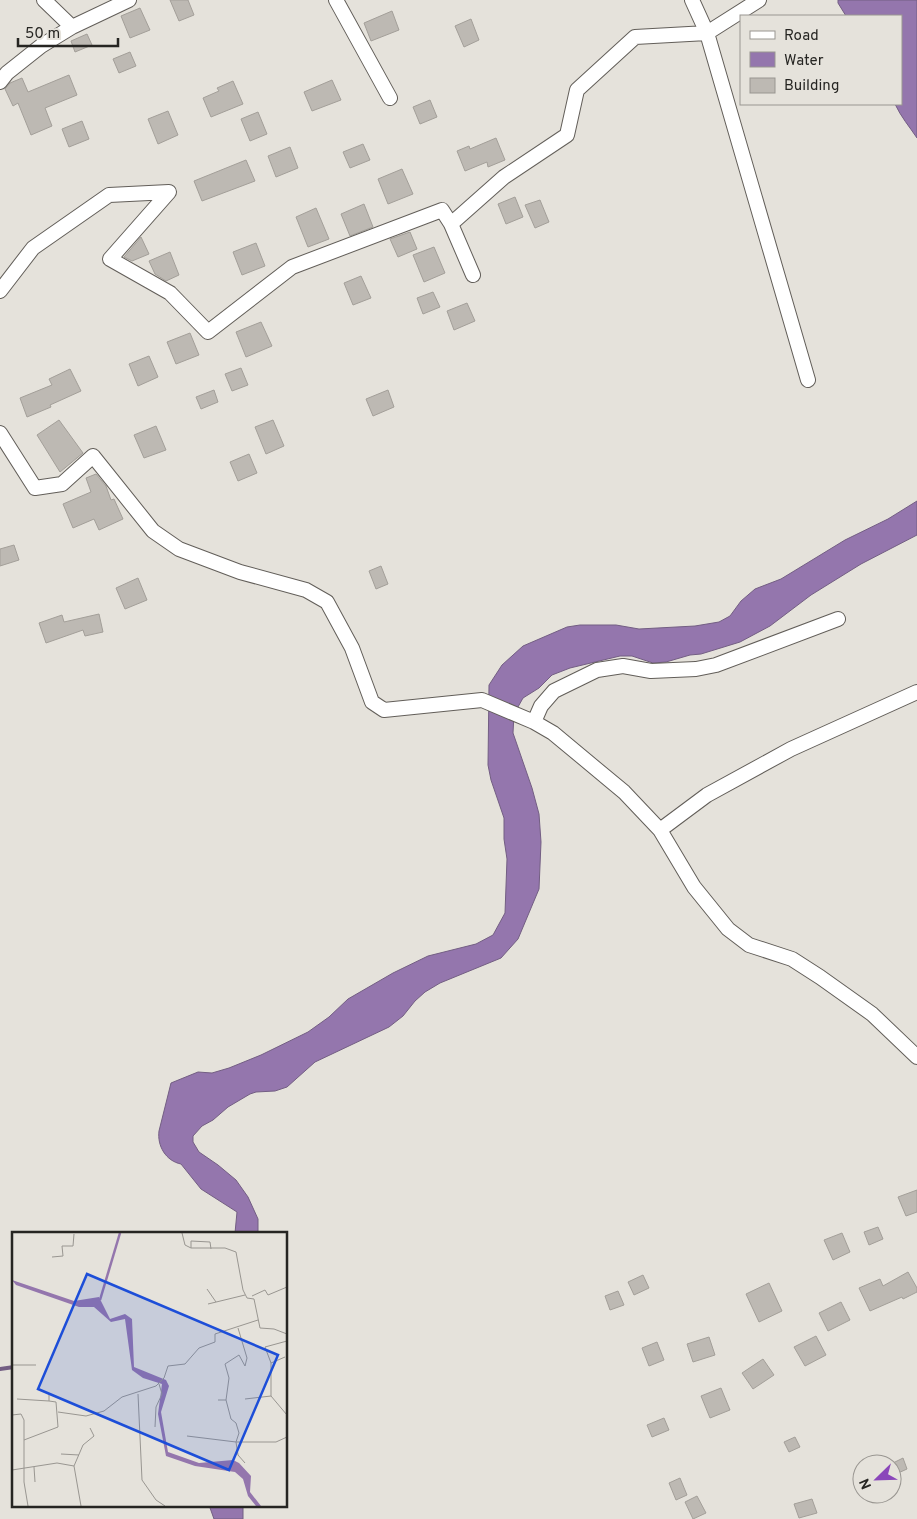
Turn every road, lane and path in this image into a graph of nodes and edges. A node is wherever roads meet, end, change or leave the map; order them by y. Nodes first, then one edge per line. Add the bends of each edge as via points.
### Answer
1 (44, 0) edge
2 (129, 0) edge
3 (336, 0) edge
4 (692, 0) edge
5 (759, 0) edge
6 (72, 27) junction
7 (706, 33) junction
8 (0, 82) edge
9 (390, 98) dead end
10 (451, 224) junction
11 (473, 275) dead end
12 (0, 292) edge
13 (808, 380) dead end
14 (0, 433) edge
15 (838, 619) dead end
16 (917, 692) edge
17 (529, 720) junction
18 (660, 830) junction
19 (917, 1057) edge

1 - 6 street
2 - 6 street
3 - 9 street
4 - 7 street
5 - 7 street
6 - 8 street via 41,46
7 - 10 street via 635,37 577,90 567,135 504,176
7 - 13 street
10 - 11 street
10 - 12 street via 442,210 292,267 208,332 170,293 110,259 169,192 109,195 33,248
14 - 17 street via 35,488 62,484 93,456 152,531 179,549 240,572 306,590 327,602 352,648 372,702 384,710 482,700
15 - 17 street via 696,670 651,671 623,666 597,670 554,691
16 - 18 street via 791,749 707,795
17 - 18 street via 553,734 624,792
18 - 19 street via 694,888 728,929 749,945 792,958 872,1014

